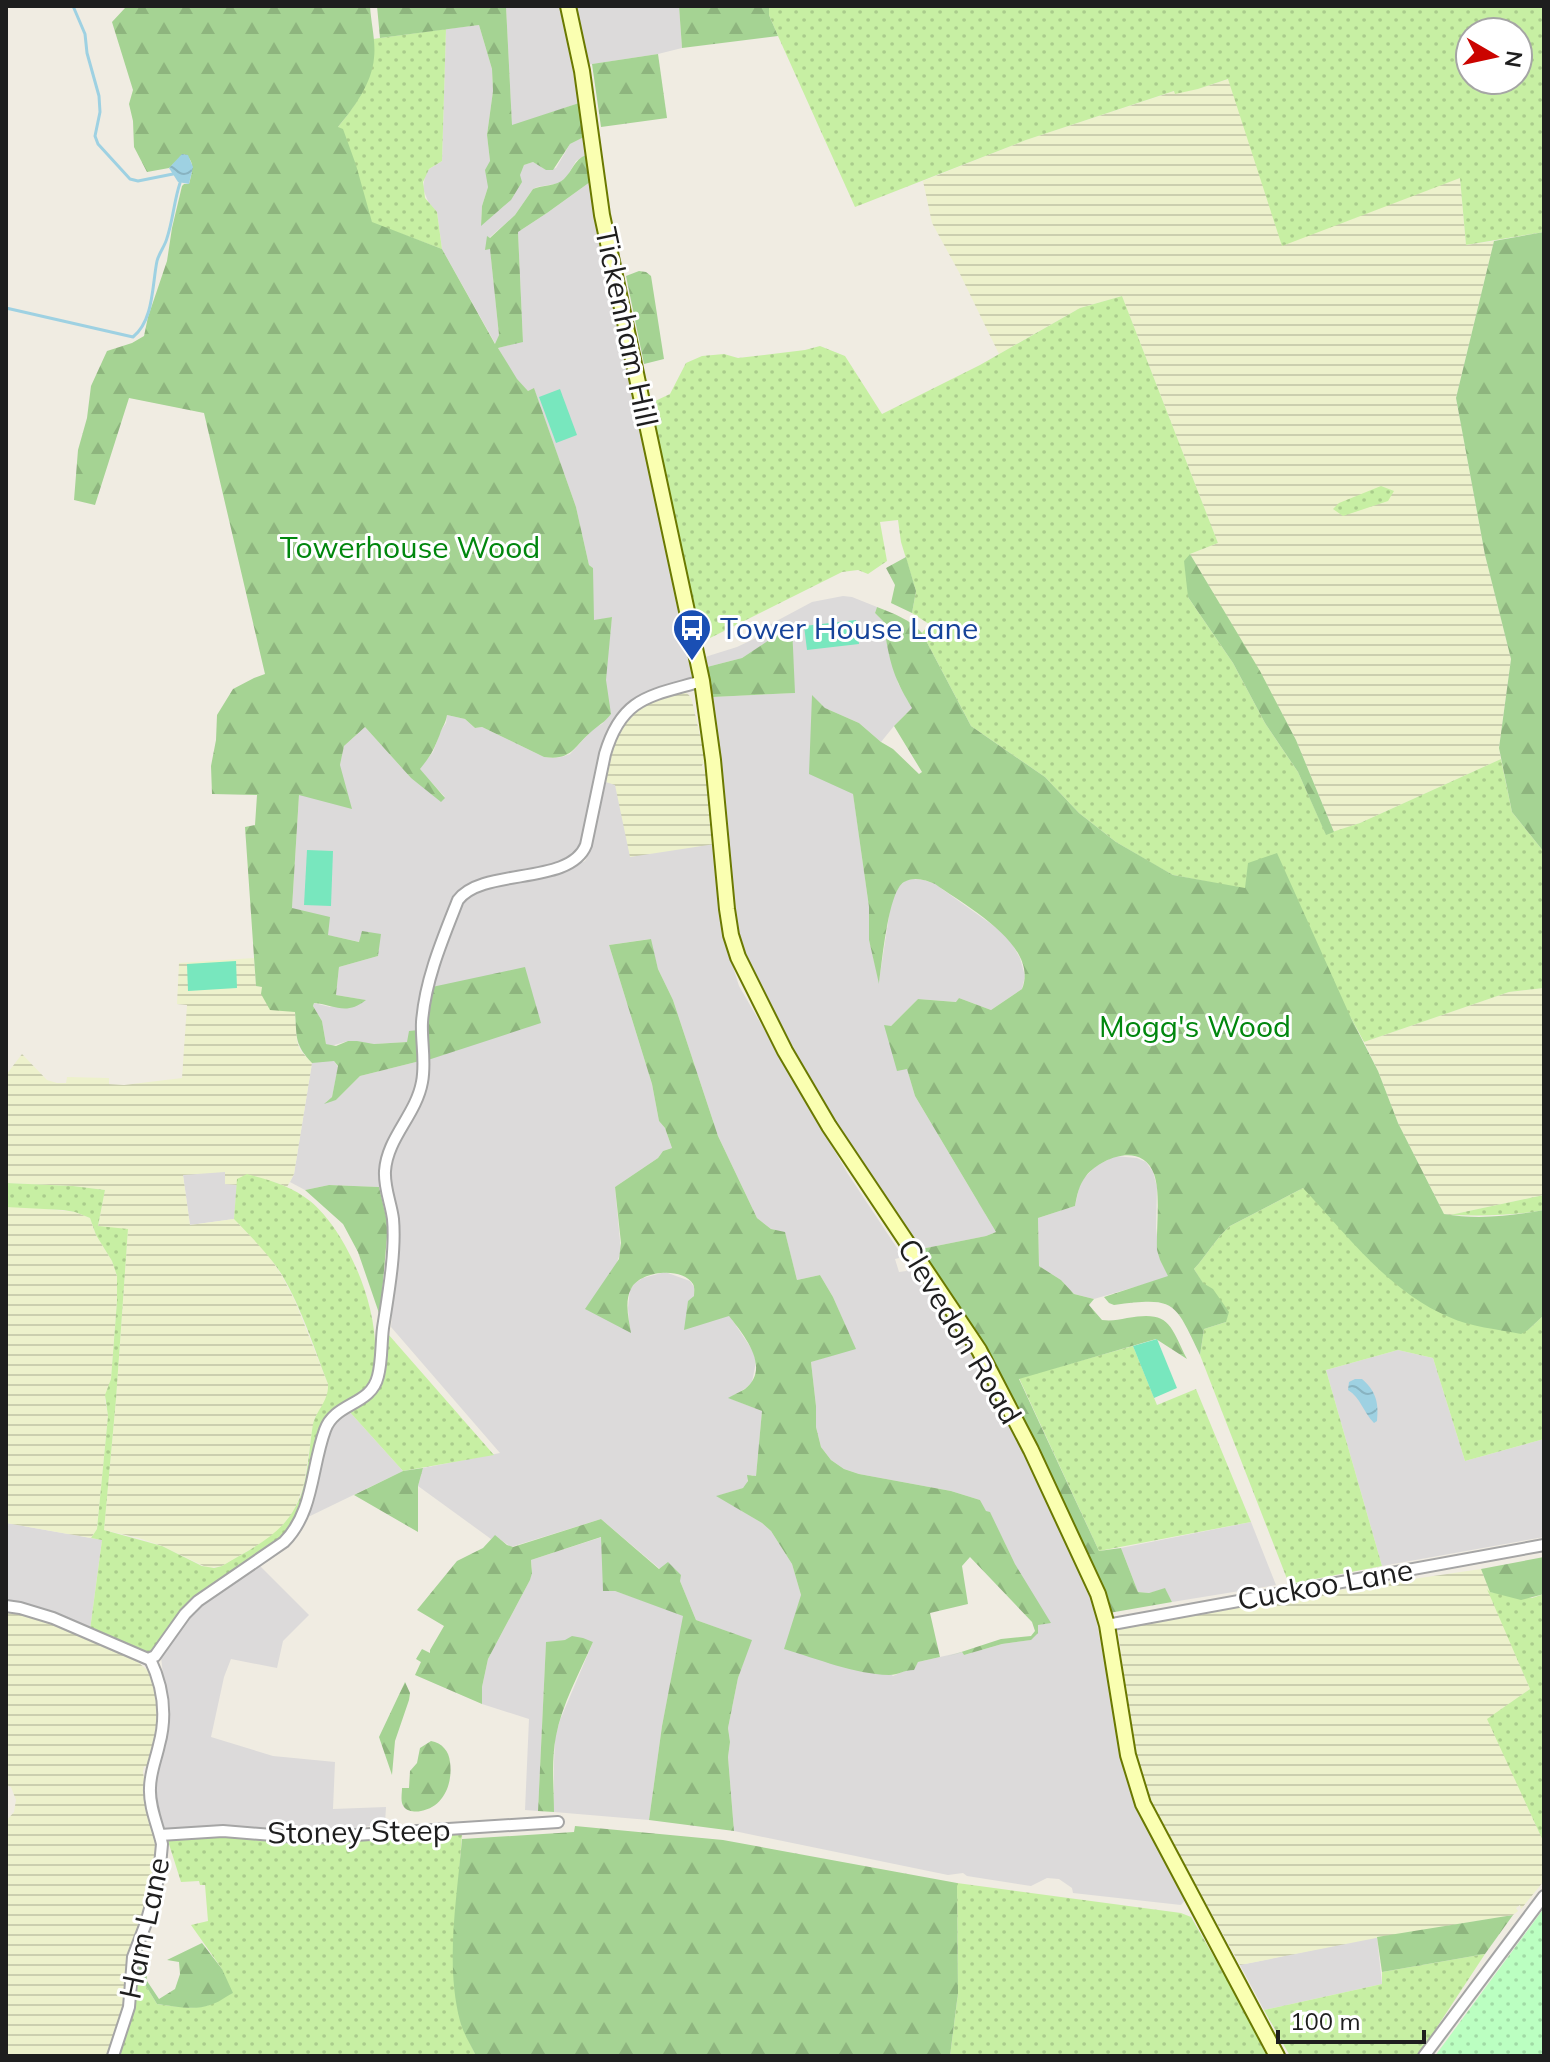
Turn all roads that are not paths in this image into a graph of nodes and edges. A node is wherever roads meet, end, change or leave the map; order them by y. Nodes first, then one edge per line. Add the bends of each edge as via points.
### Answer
1 (568, 6) edge
2 (695, 646) joint
3 (702, 681) junction
4 (1544, 1545) edge
5 (6, 1606) edge
6 (1107, 1625) junction
7 (150, 1659) junction
8 (558, 1822) dead end
9 (160, 1835) junction
10 (1544, 1896) edge
11 (113, 2056) edge
12 (1277, 2056) edge
13 (1424, 2056) edge

1 - 2 main road, Tickenham Hill via 602,215
2 - 3 main road, Clevedon Road
3 - 6 main road, Clevedon Road via 727,909 741,964 829,1126 979,1350 1081,1554
3 - 7 street via 644,699 620,719 608,743 582,854 539,873 471,888 458,900 426,993 422,1083 386,1163 393,1230 376,1384 326,1426 306,1507 290,1536 198,1601
4 - 6 street, Cuckoo Lane
5 - 7 street via 53,1618
6 - 12 main road, Clevedon Road via 1128,1755 1143,1804
7 - 9 street, Ham Lane via 160,1682 163,1712 150,1793
8 - 9 street, Stoney Steep via 309,1838 223,1831
9 - 11 street, Ham Lane via 159,1876 135,1950 129,2007
10 - 13 street

